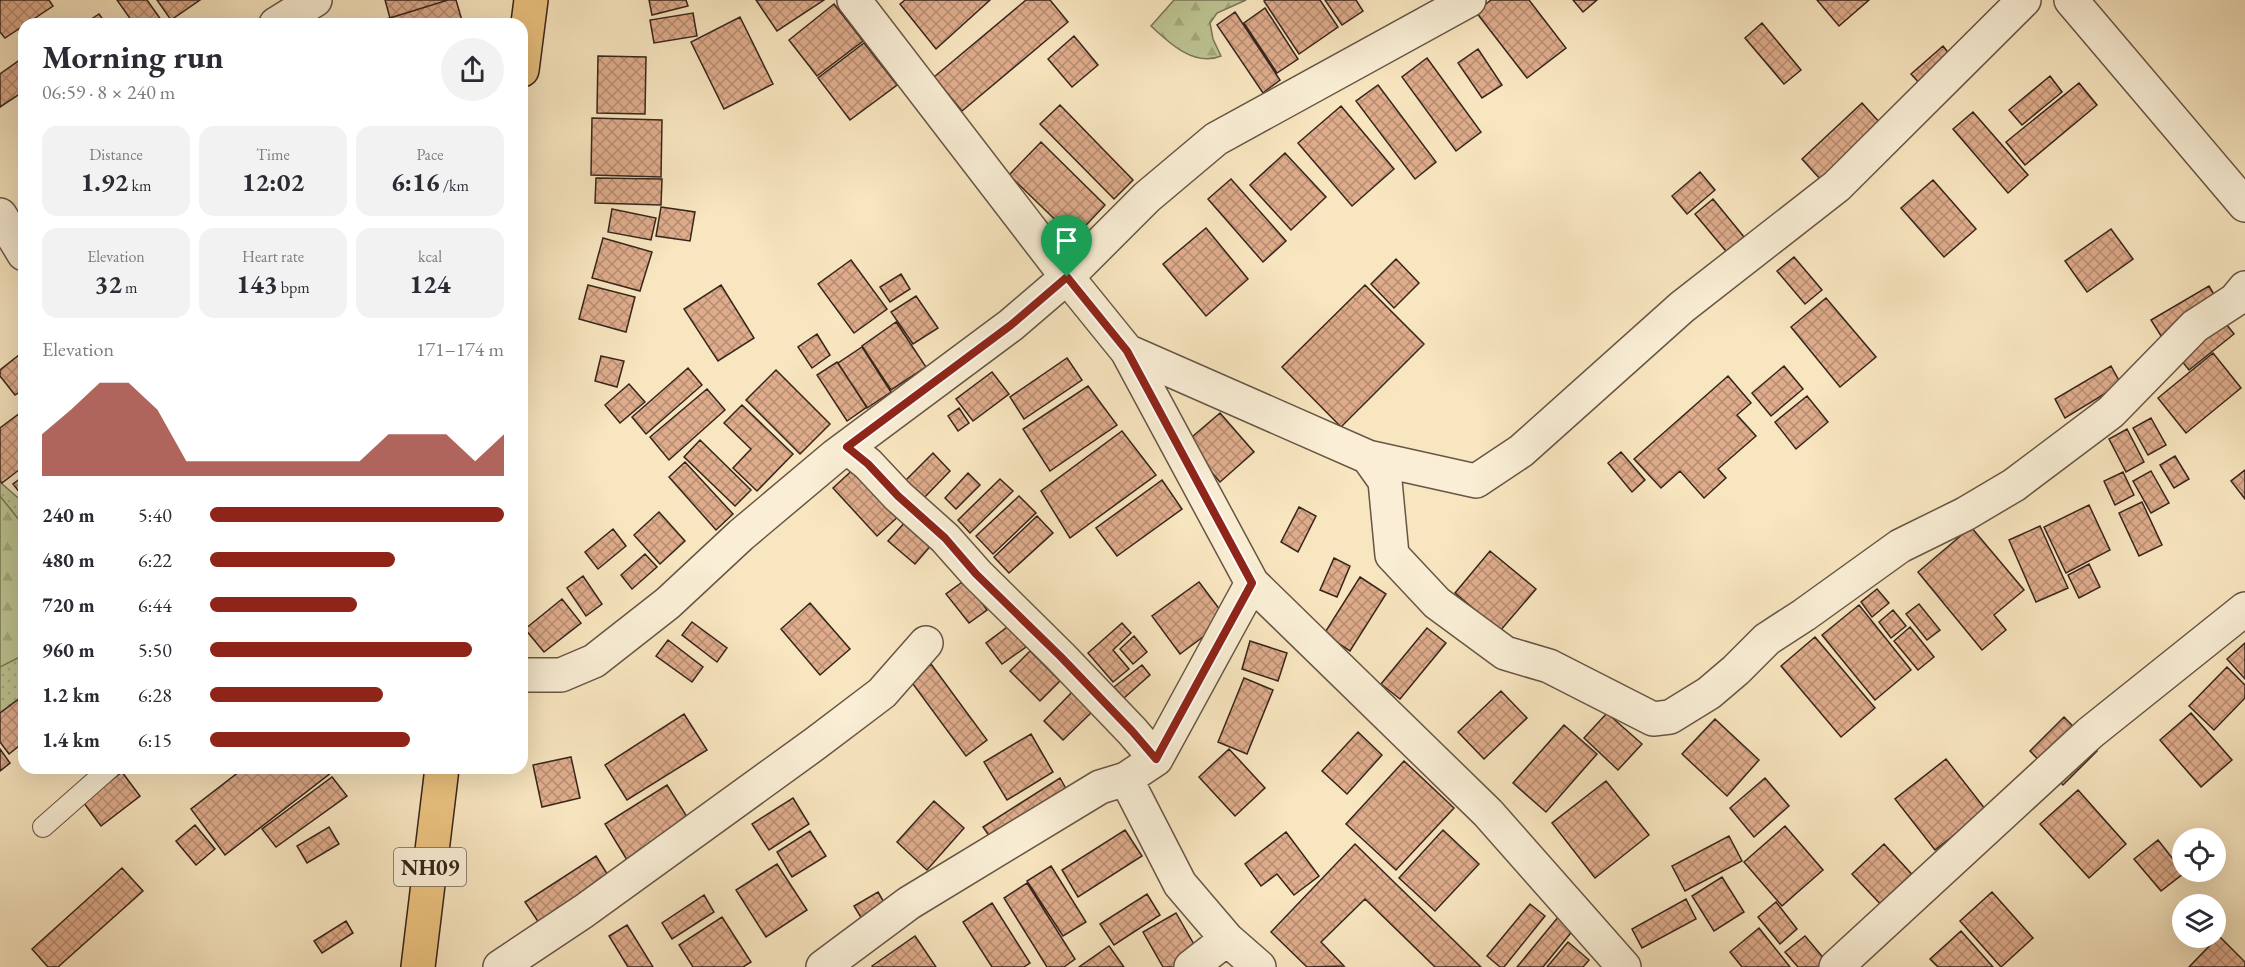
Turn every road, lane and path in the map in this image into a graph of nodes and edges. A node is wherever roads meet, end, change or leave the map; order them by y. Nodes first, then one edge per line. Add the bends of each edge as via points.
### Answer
1 (315, 0) edge
2 (531, 0) edge
3 (1469, 0) edge
4 (2024, 0) edge
5 (2071, 0) edge
6 (866, 4) edge
7 (286, 18) edge
8 (528, 23) edge
9 (2245, 205) edge
10 (7, 219) edge
11 (18, 242) edge
12 (1067, 277) junction
13 (2245, 288) edge
14 (1127, 351) junction
15 (847, 447) junction
16 (1368, 457) junction
17 (1252, 583) junction
18 (2245, 609) edge
19 (926, 643) dead end
20 (528, 675) edge
21 (1156, 759) junction
22 (103, 774) edge
23 (441, 774) edge
24 (1126, 779) junction
25 (43, 827) dead end
26 (1227, 939) junction
27 (418, 967) edge
28 (500, 967) edge
29 (823, 967) edge
30 (1191, 967) edge
31 (1259, 967) edge
32 (1624, 967) edge
33 (1836, 967) edge

1 - 7 street
2 - 8 main road
3 - 12 street via 1216,139 1147,197
4 - 16 street via 1837,186 1682,307 1521,451 1476,481
5 - 9 street
6 - 12 street
10 - 11 street
12 - 14 street
12 - 15 street via 1011,325
13 - 16 street via 2235,300 2195,326 2112,412 2013,485 1900,546 1767,639 1709,693 1670,717 1653,719 1549,666 1505,653 1437,603 1392,555 1385,480
14 - 16 street
14 - 17 street
15 - 20 street via 741,535 668,603 594,661 561,675
15 - 21 street via 945,538
17 - 21 street
17 - 32 street via 1488,813
18 - 33 street via 2090,732
19 - 28 street via 873,700 594,904
21 - 24 street
22 - 25 lane
23 - 27 main road, NH09
24 - 26 street via 1180,884
24 - 29 street via 1100,787 909,903
26 - 30 street
26 - 31 street

